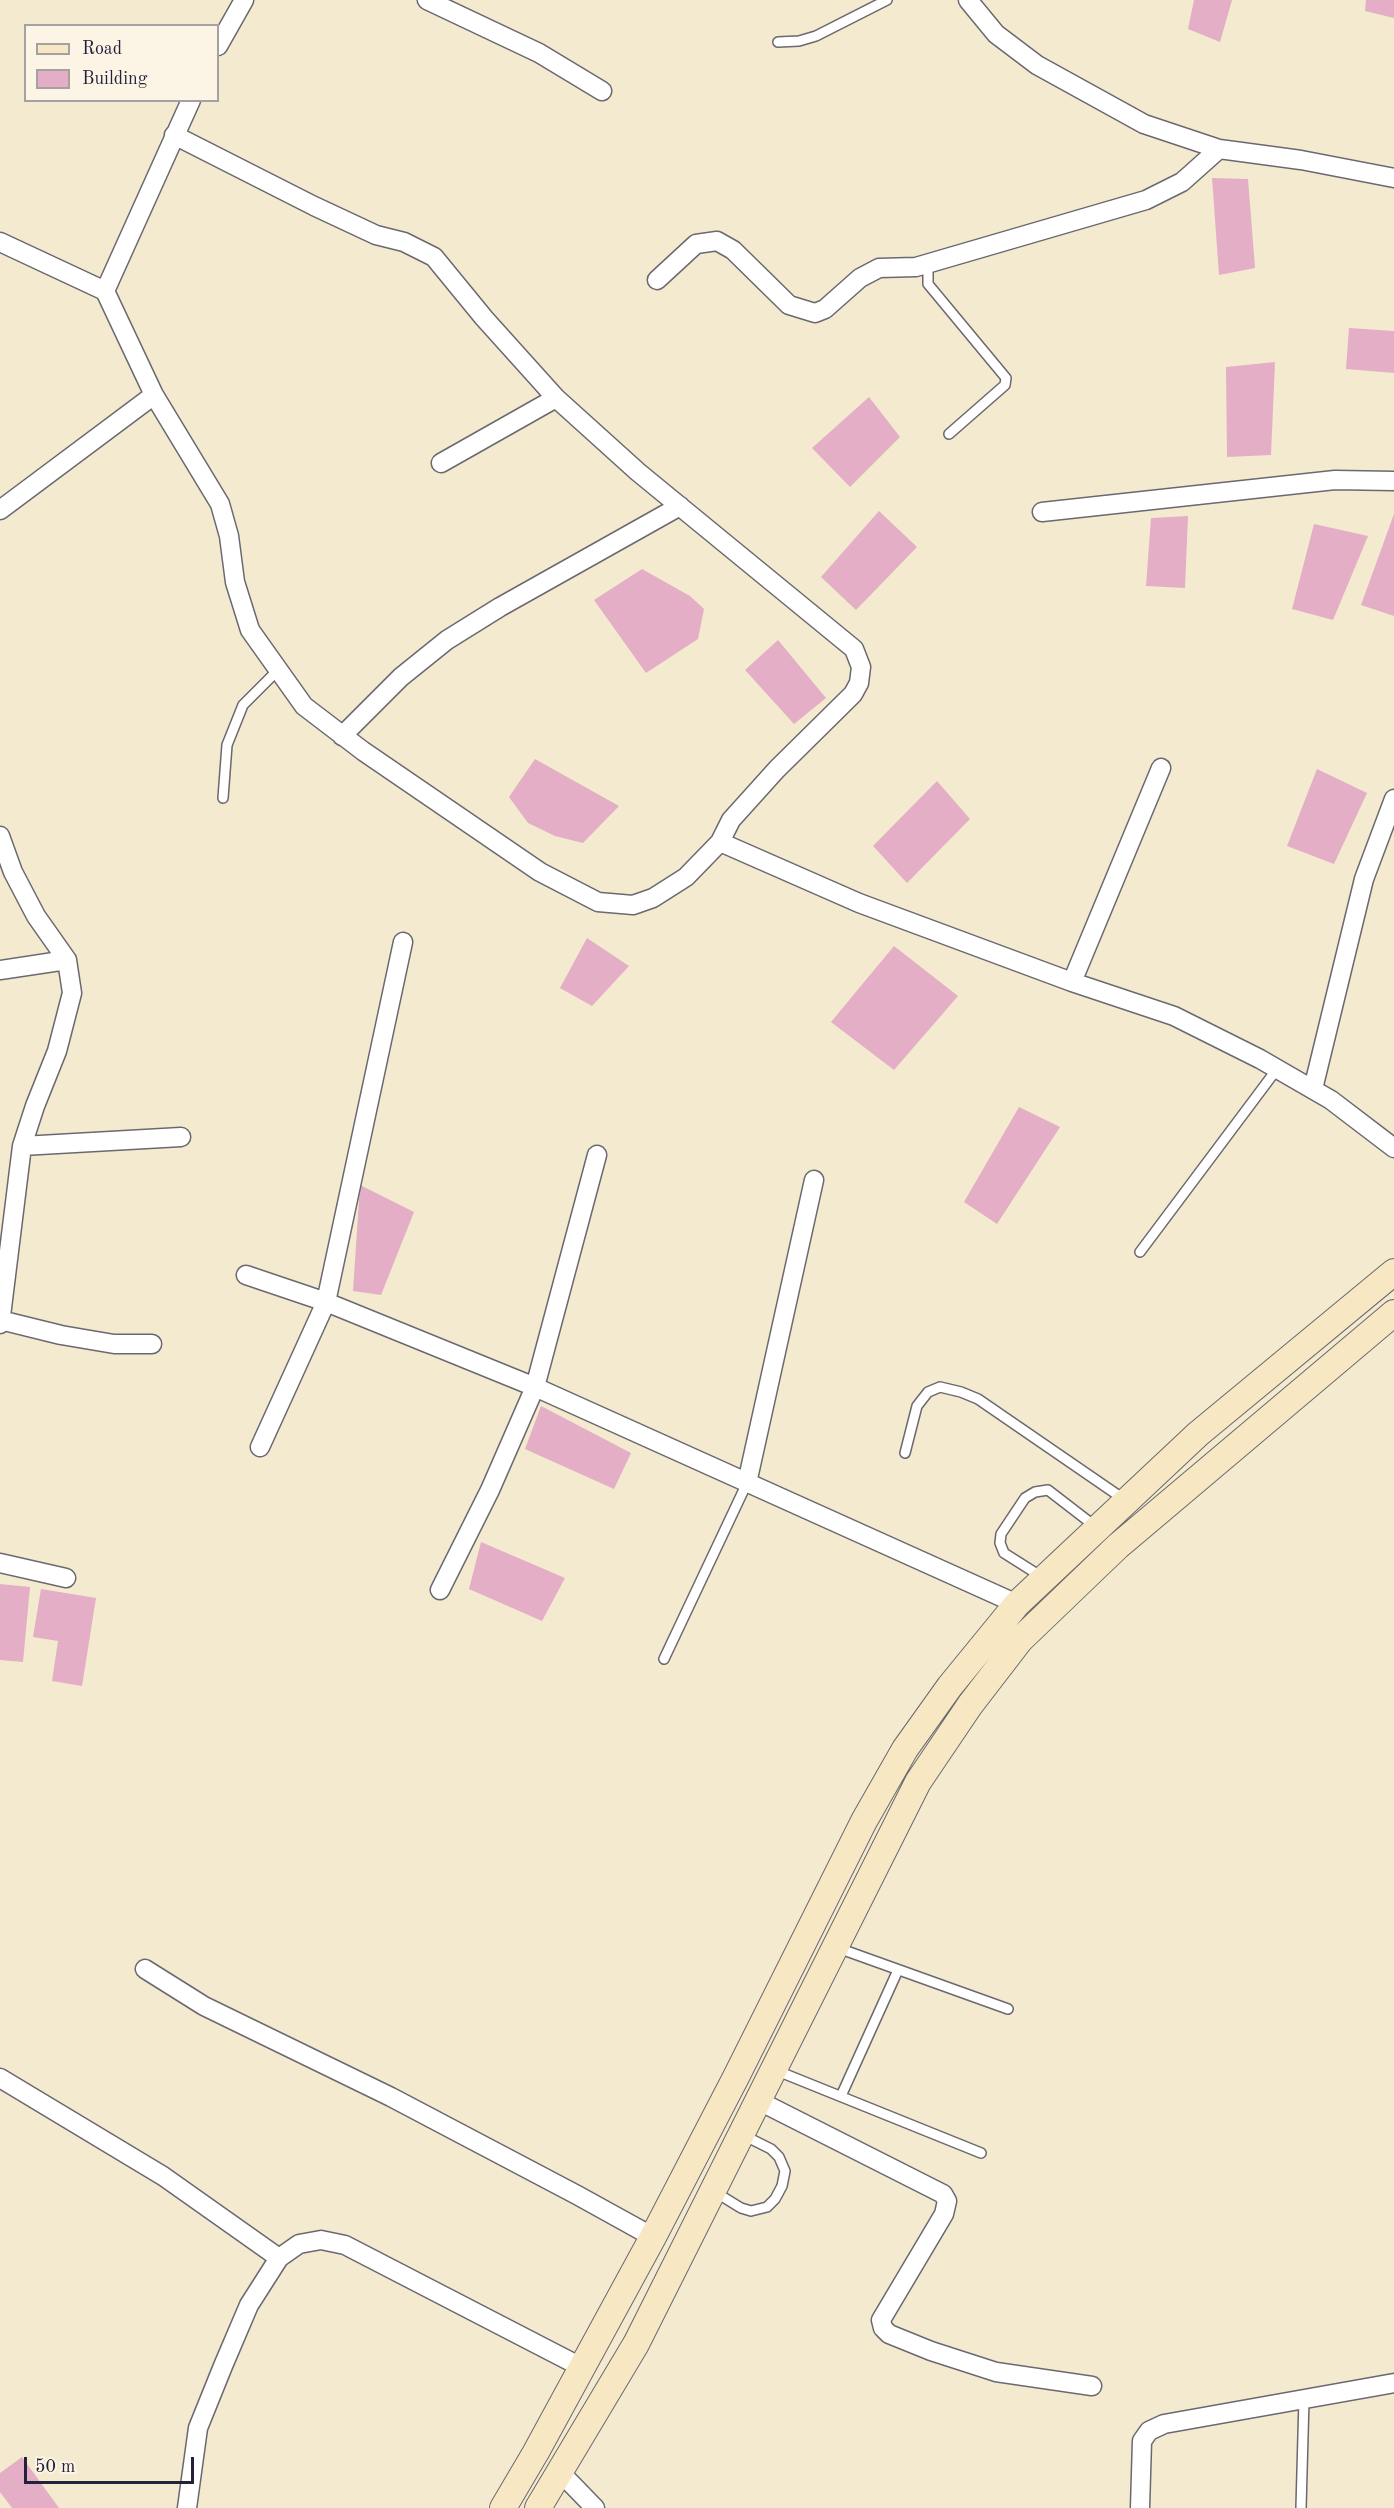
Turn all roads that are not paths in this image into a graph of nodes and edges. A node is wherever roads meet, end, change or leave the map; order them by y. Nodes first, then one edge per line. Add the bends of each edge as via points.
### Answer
1 (244, 0) edge
2 (427, 0) edge
3 (887, 0) edge
4 (968, 0) edge
5 (777, 42) dead end
6 (219, 44) edge
7 (602, 92) dead end
8 (190, 102) edge
9 (174, 135) junction
10 (1219, 149) junction
11 (1394, 178) edge
12 (0, 242) edge
13 (928, 264) junction
14 (657, 280) dead end
15 (105, 291) junction
16 (154, 395) junction
17 (556, 398) junction
18 (949, 434) dead end
19 (441, 463) dead end
20 (1394, 481) edge
21 (680, 506) junction
22 (0, 510) edge
23 (1042, 512) dead end
24 (277, 671) junction
25 (342, 736) junction
26 (1161, 768) dead end
27 (223, 798) dead end
28 (1394, 799) edge
29 (0, 836) edge
30 (720, 842) junction
31 (403, 942) dead end
32 (67, 960) junction
33 (0, 970) edge
34 (1072, 981) junction
35 (1277, 1069) junction
36 (1313, 1089) junction
37 (181, 1137) dead end
38 (22, 1146) junction
39 (1394, 1148) edge
40 (597, 1155) dead end
41 (814, 1180) dead end
42 (1140, 1252) dead end
43 (1394, 1272) edge
44 (246, 1275) dead end
45 (327, 1302) junction
46 (1394, 1313) edge
47 (0, 1322) edge
48 (152, 1344) dead end
49 (535, 1387) junction
50 (260, 1447) dead end
51 (905, 1453) dead end
52 (747, 1483) junction
53 (1127, 1502) junction
54 (1098, 1528) junction
55 (0, 1563) edge
56 (66, 1578) dead end
57 (1044, 1578) junction
58 (440, 1590) dead end
59 (1017, 1604) junction
60 (664, 1659) dead end
61 (836, 1948) junction
62 (145, 1969) dead end
63 (898, 1970) junction
64 (1008, 2008) dead end
65 (773, 2069) junction
66 (0, 2078) edge
67 (841, 2096) junction
68 (757, 2100) junction
69 (741, 2133) junction
70 (981, 2153) dead end
71 (713, 2191) junction
72 (653, 2237) junction
73 (279, 2258) junction
74 (581, 2367) junction
75 (1394, 2383) edge
76 (1092, 2386) dead end
77 (1304, 2399) junction
78 (559, 2471) junction
79 (187, 2508) edge
80 (503, 2508) edge
81 (538, 2508) edge
82 (595, 2508) edge
83 (1140, 2508) edge
84 (1301, 2508) edge

1 - 6 street
2 - 7 street via 539,53
3 - 5 lane via 816,36
4 - 10 street via 996,34 1046,70 1144,124
8 - 9 street
9 - 15 street
9 - 17 street via 314,206 434,257
10 - 11 street
10 - 13 street via 1182,182 1146,200
12 - 15 street
13 - 14 street via 879,268 815,313 789,305 733,250 717,241 696,244
13 - 18 lane via 928,284 1006,378 1005,386
15 - 16 street
16 - 22 street
16 - 24 street via 220,504 235,582 250,630
17 - 19 street
17 - 21 street
20 - 23 street via 1335,480
21 - 25 street via 447,640 402,677
21 - 30 street via 854,649 861,667 859,683 852,694 731,820
24 - 25 street via 304,706
24 - 27 lane via 243,705 227,745
25 - 30 street via 540,872 598,902 633,905 653,898 686,877
26 - 34 street
28 - 36 street via 1364,879
29 - 32 street via 36,916
30 - 34 street via 859,903
31 - 45 street
32 - 33 street
32 - 38 street via 72,993 67,1019
34 - 35 street via 1174,1016
35 - 36 street
35 - 42 lane
36 - 39 street
37 - 38 street
38 - 47 street
40 - 49 street
41 - 52 street
43 - 53 main road via 1198,1434
44 - 45 street
45 - 49 street
45 - 50 street
46 - 61 main road via 1118,1546 1020,1640 918,1782
47 - 48 street via 114,1344
49 - 52 street
49 - 58 street
51 - 53 lane via 917,1406 928,1392 940,1387 978,1399
52 - 59 street
52 - 60 lane
53 - 54 main road
54 - 57 main road
54 - 57 lane via 1048,1490 1025,1498 1001,1534 1000,1543 1004,1553
55 - 56 street
57 - 59 main road
59 - 72 main road via 905,1749 809,1928
61 - 63 lane
61 - 65 main road
62 - 72 street via 204,2006 391,2097
63 - 64 lane
63 - 67 lane
65 - 67 lane
65 - 68 main road
66 - 73 street via 163,2176
67 - 70 lane
68 - 69 main road
68 - 76 street via 943,2194 947,2201 944,2214 882,2320 889,2334 996,2372
69 - 71 main road
69 - 71 lane via 779,2157 785,2171 782,2186 767,2207 752,2211
71 - 78 main road via 636,2344
72 - 74 main road
73 - 74 street via 299,2244 321,2240 345,2245
73 - 79 street via 249,2305 198,2428
74 - 80 main road
75 - 77 street
77 - 83 street via 1164,2424 1149,2431 1142,2441
77 - 84 lane
78 - 81 main road
78 - 82 street

